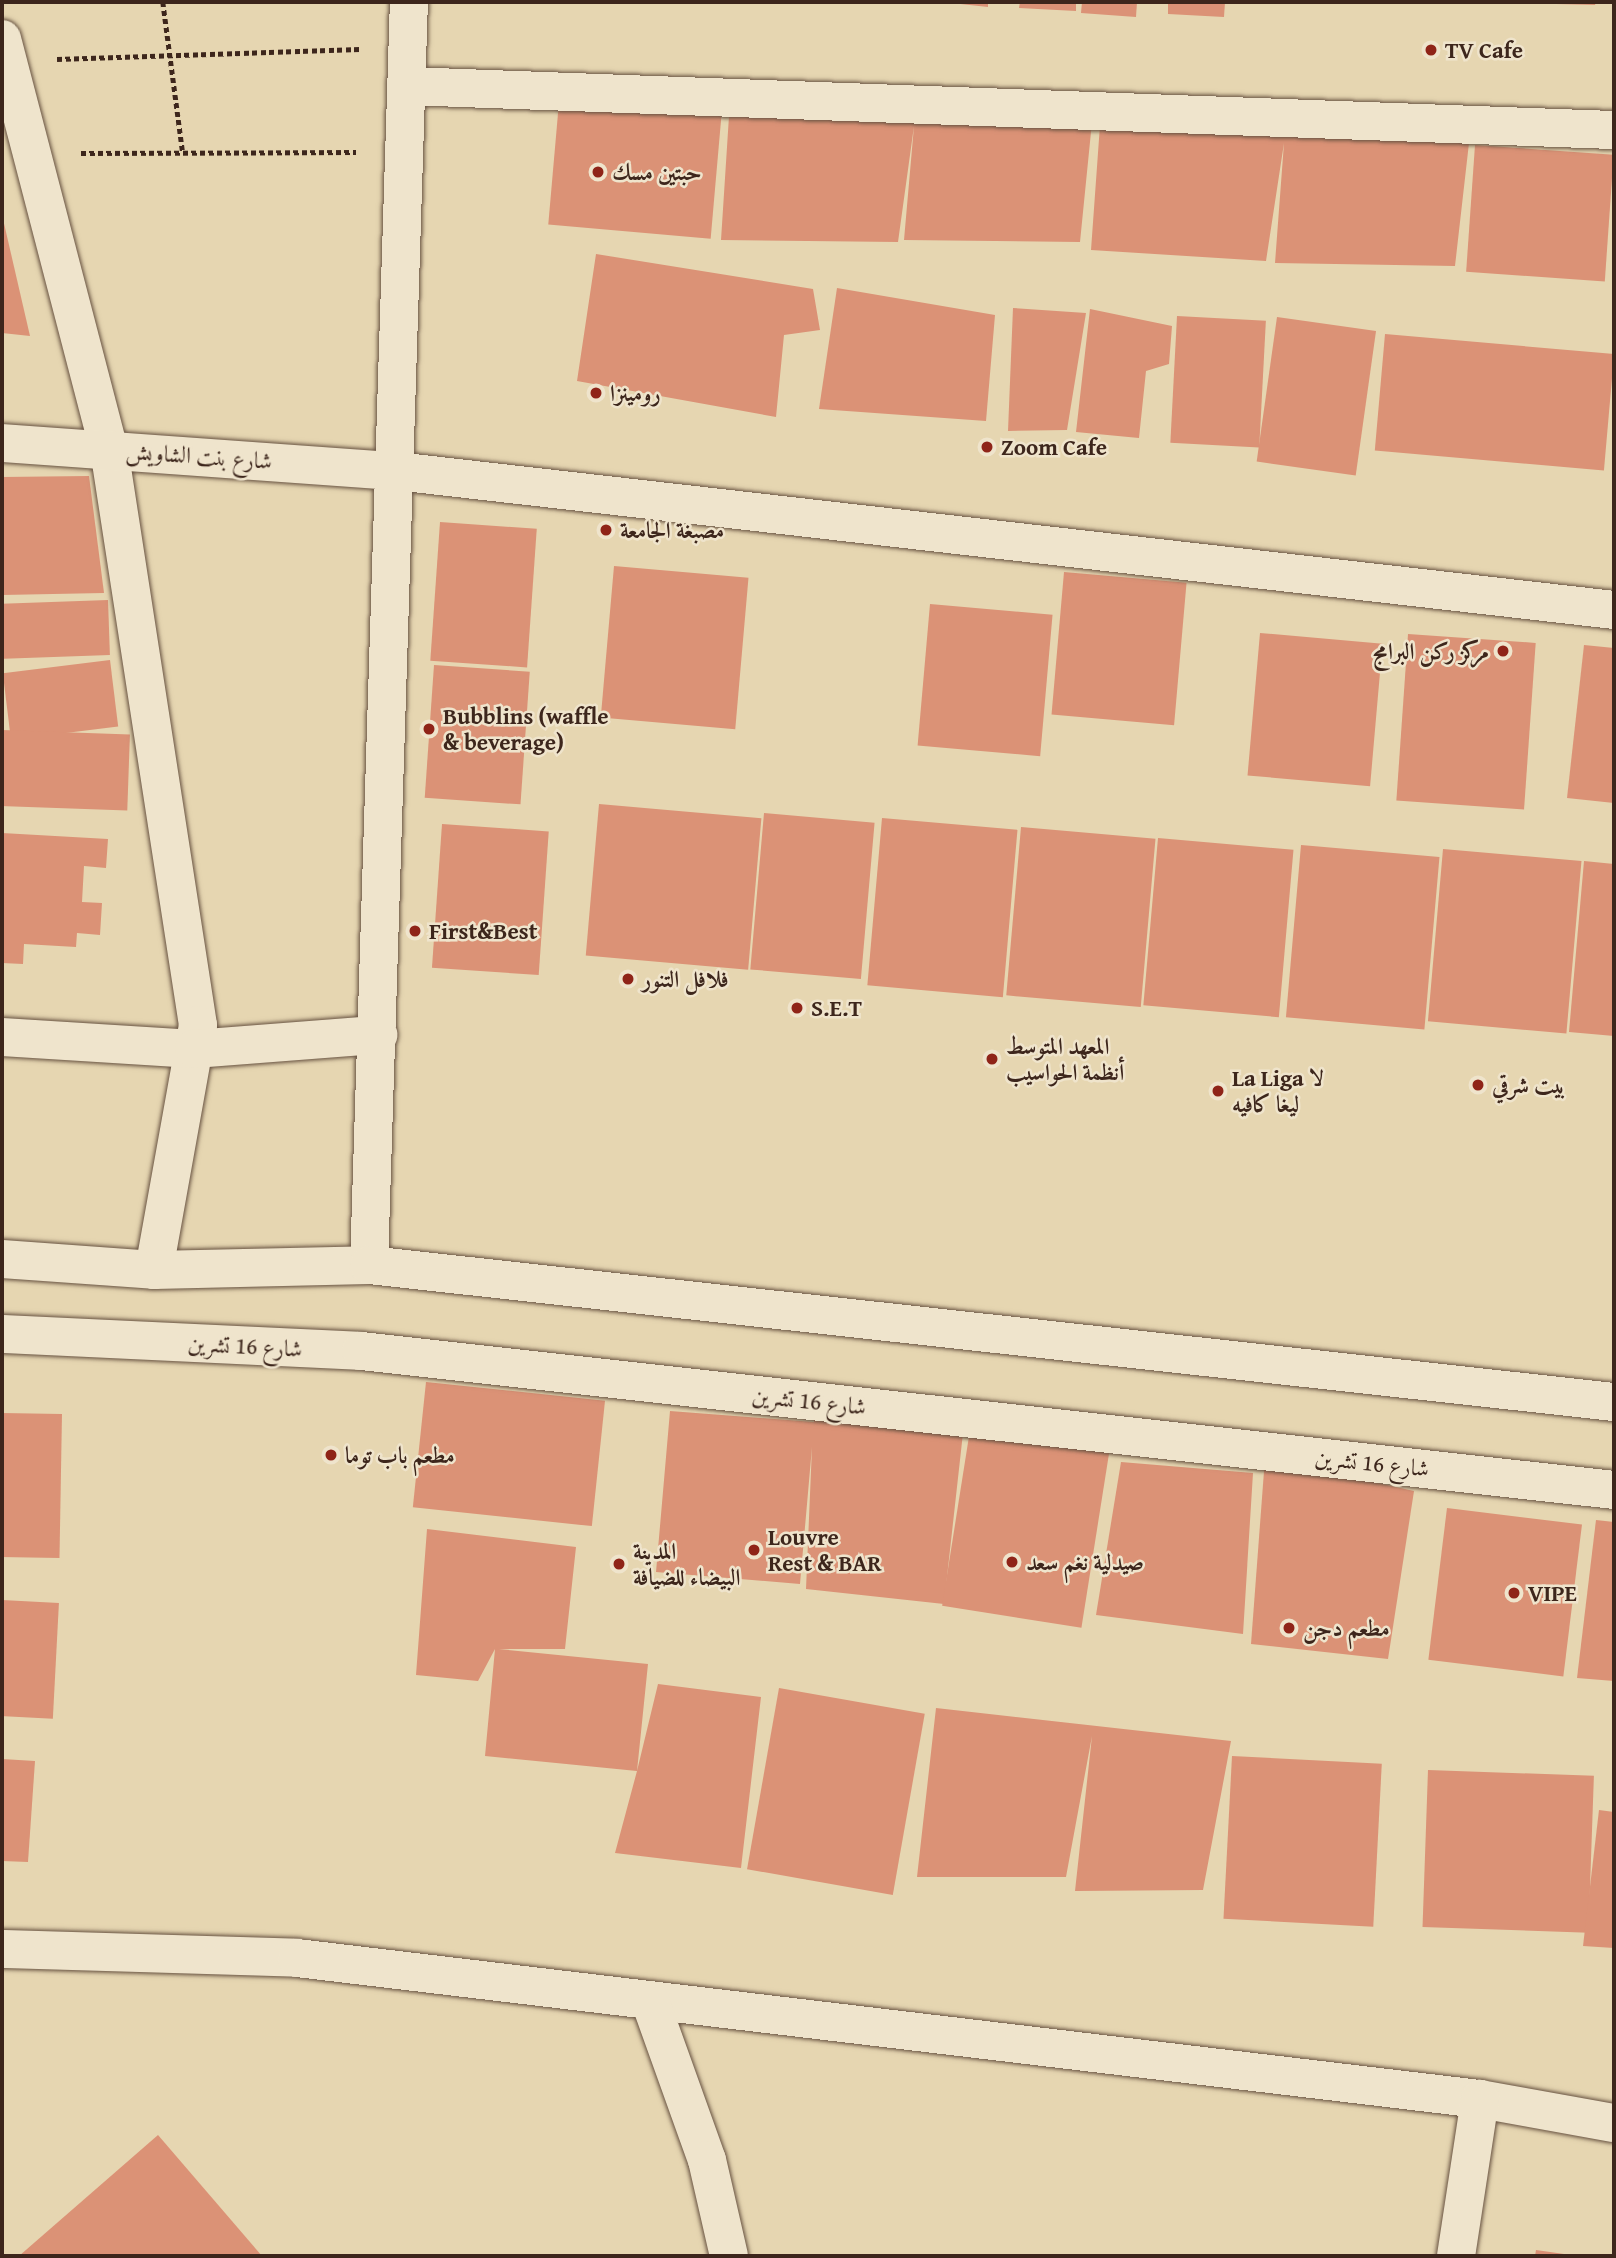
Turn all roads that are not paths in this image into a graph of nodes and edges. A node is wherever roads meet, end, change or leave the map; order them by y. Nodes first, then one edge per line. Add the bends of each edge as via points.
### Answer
1 (409, 2) edge
2 (5, 50) edge
3 (407, 86) junction
4 (1614, 130) edge
5 (2, 443) edge
6 (109, 449) junction
7 (396, 471) junction
8 (1614, 610) edge
9 (378, 1035) junction
10 (2, 1037) edge
11 (194, 1049) junction
12 (2, 1259) edge
13 (369, 1265) junction
14 (154, 1270) junction
15 (2, 1334) edge
16 (1614, 1402) edge
17 (1614, 1490) edge
18 (2, 1949) edge
19 (650, 2001) junction
20 (1480, 2099) junction
21 (1614, 2123) edge
22 (730, 2256) edge
23 (1456, 2256) edge

1 - 3 street
2 - 6 street
3 - 4 street
3 - 7 street
5 - 6 street, شارع بنت الشاويش
6 - 7 street, شارع بنت الشاويش
6 - 11 street via 198,1025
7 - 8 street, شارع بنت الشاويش
7 - 9 street
9 - 11 street
9 - 13 street
10 - 11 street
11 - 14 street
12 - 14 street
13 - 14 street
13 - 16 street
15 - 17 street, شارع 16 تشرين via 361,1351
18 - 19 street via 298,1958
19 - 20 street
19 - 22 street via 707,2160
20 - 21 street
20 - 23 street

